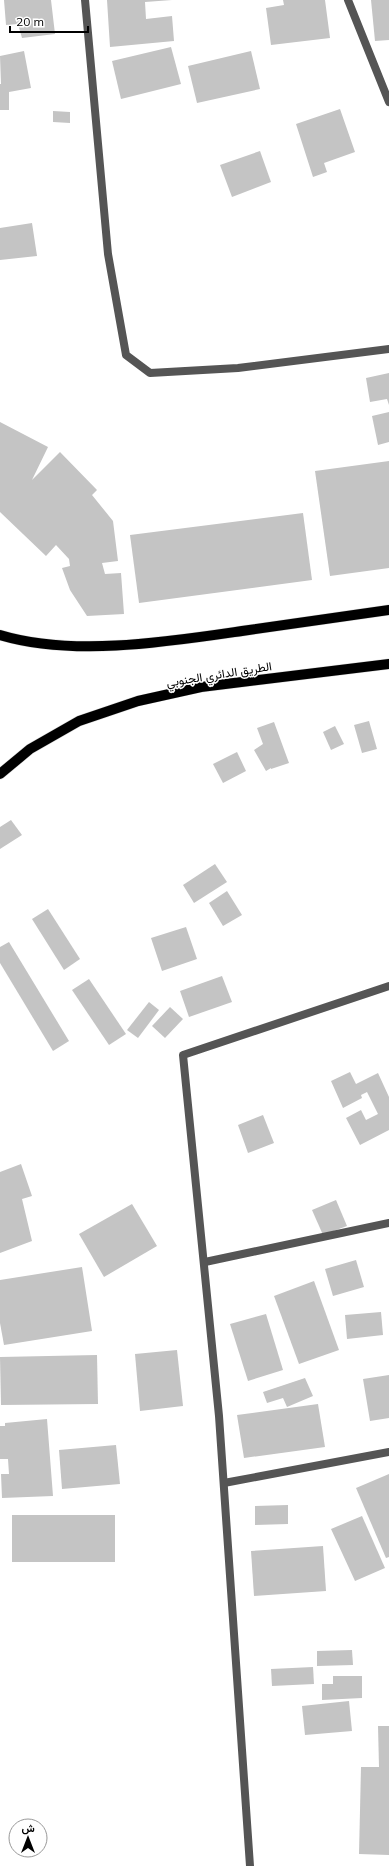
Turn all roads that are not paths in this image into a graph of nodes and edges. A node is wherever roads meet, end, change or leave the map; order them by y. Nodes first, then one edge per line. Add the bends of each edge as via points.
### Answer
1 (85, 0) edge
2 (348, 0) edge
3 (389, 102) edge
4 (389, 349) edge
5 (389, 610) edge
6 (0, 635) edge
7 (389, 664) edge
8 (0, 774) edge
9 (389, 986) edge
10 (389, 1223) edge
11 (205, 1262) junction
12 (389, 1452) edge
13 (224, 1483) junction
14 (250, 1866) edge

1 - 4 street via 108,254 126,355 150,373 238,368
2 - 3 street
5 - 6 main road via 190,639 126,645 64,646
7 - 8 main road, الطريق الدائري الجنوبي via 201,687 138,701 79,721 30,749
9 - 11 street via 183,1055
10 - 11 street
11 - 13 street
12 - 13 street
13 - 14 street

